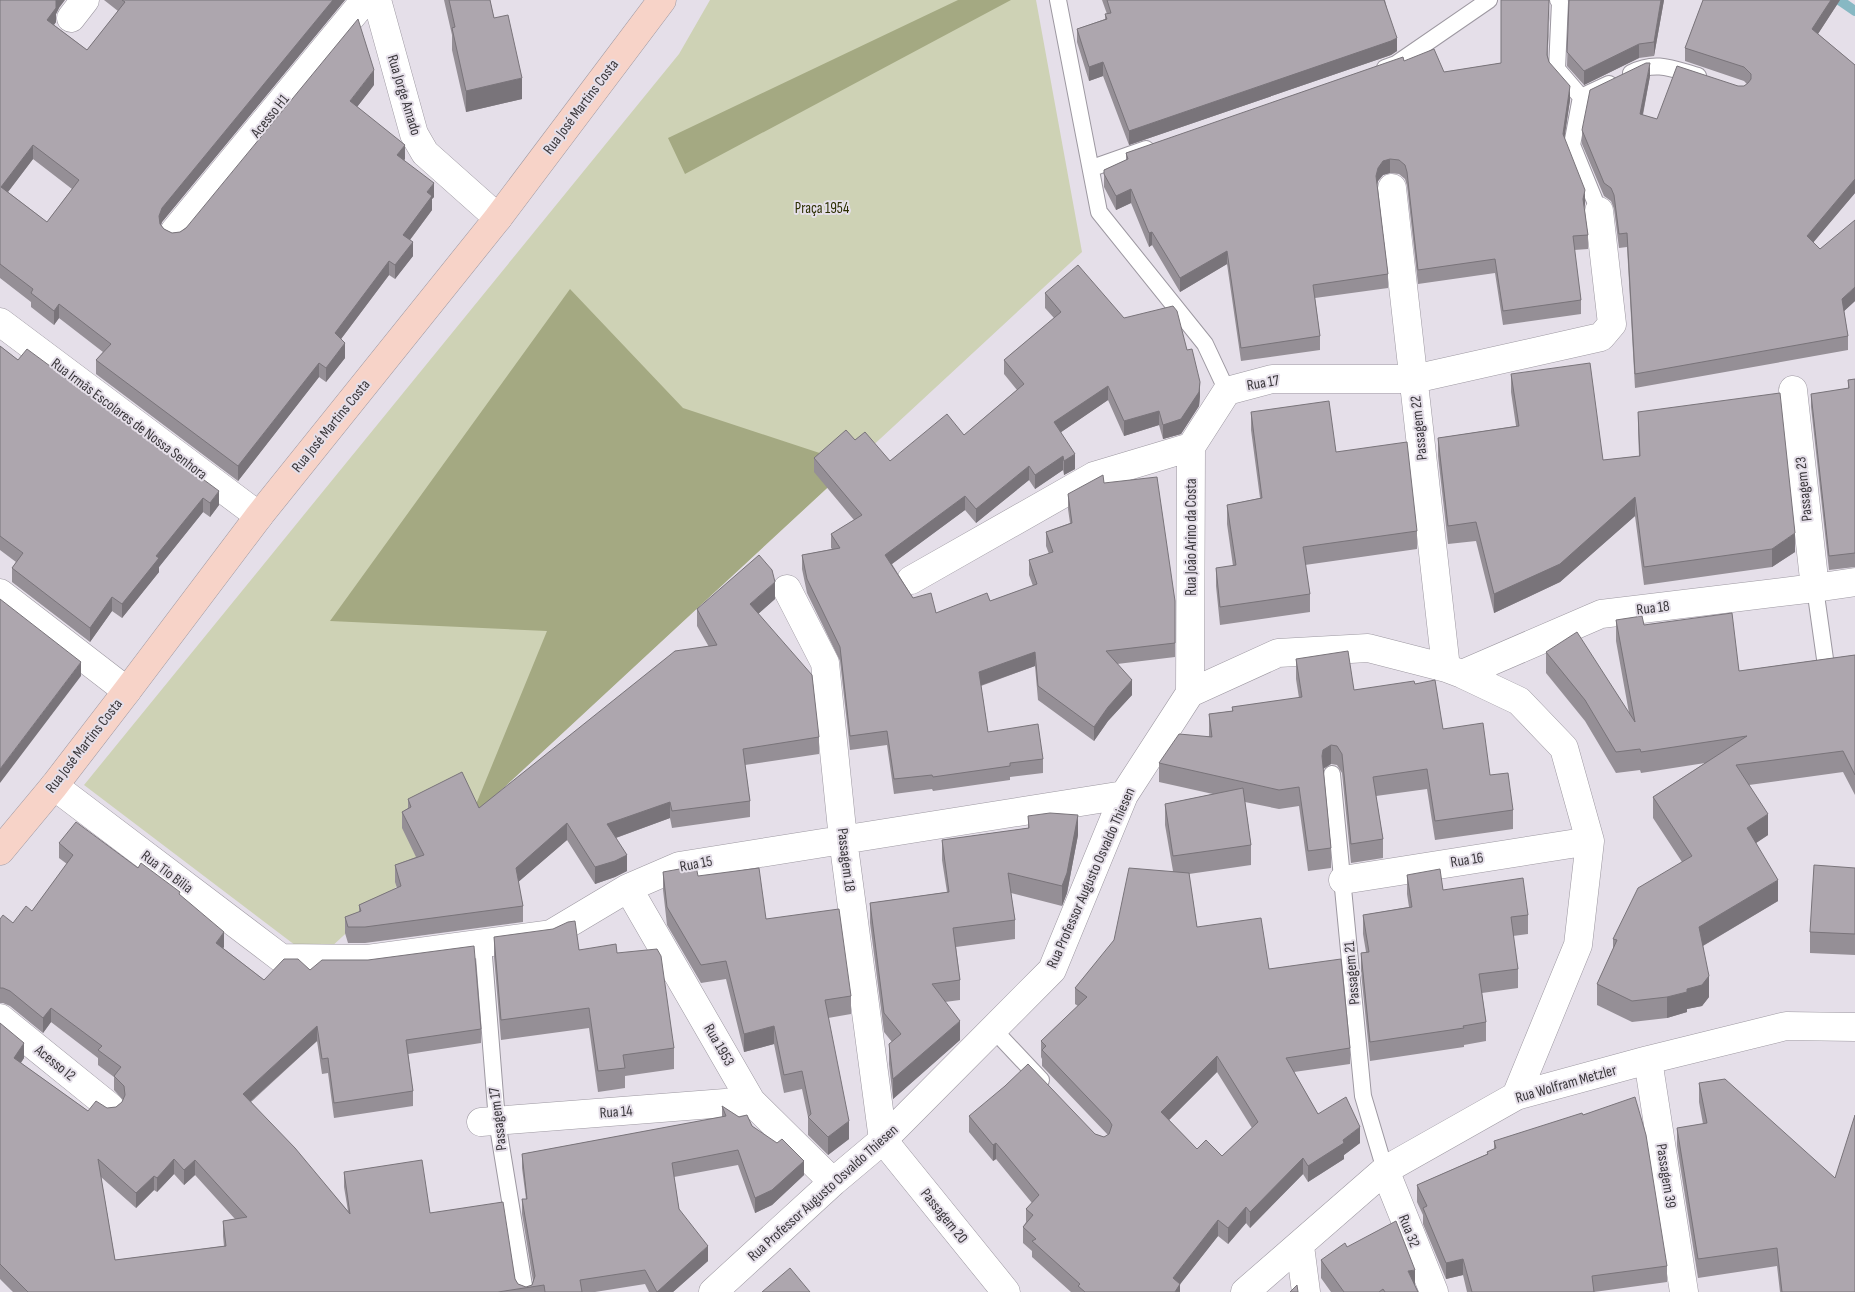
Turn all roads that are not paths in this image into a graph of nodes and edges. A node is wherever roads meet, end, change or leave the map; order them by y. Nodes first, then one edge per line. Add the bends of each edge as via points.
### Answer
1 (364, 0) edge
2 (377, 0) edge
3 (662, 0) edge
4 (1058, 0) edge
5 (1489, 0) edge
6 (1558, 0) edge
7 (1369, 73) edge
8 (1715, 82) edge
9 (1581, 97) junction
10 (1156, 146) edge
11 (1092, 168) junction
12 (1392, 188) dead end
13 (1599, 211) joint
14 (498, 218) junction
15 (174, 232) edge
16 (0, 322) edge
17 (1414, 379) junction
18 (1226, 390) junction
19 (1793, 390) dead end
20 (1191, 447) junction
21 (259, 516) junction
22 (911, 580) dead end
23 (1855, 582) edge
24 (1815, 588) junction
25 (787, 589) dead end
26 (0, 593) edge
27 (1825, 659) edge
28 (1454, 671) junction
29 (127, 691) junction
30 (1190, 693) junction
31 (1332, 774) dead end
32 (54, 786) junction
33 (1124, 795) junction
34 (843, 839) junction
35 (1590, 841) junction
36 (0, 851) edge
37 (1343, 880) junction
38 (628, 888) junction
39 (482, 944) junction
40 (281, 958) joint
41 (0, 1018) edge
42 (1855, 1027) edge
43 (993, 1030) junction
44 (1648, 1060) junction
45 (1054, 1093) edge
46 (1516, 1096) junction
47 (751, 1101) junction
48 (110, 1107) edge
49 (489, 1122) junction
50 (883, 1140) junction
51 (1385, 1170) junction
52 (834, 1182) junction
53 (1300, 1246) junction
54 (525, 1292) edge
55 (713, 1292) edge
56 (1006, 1292) edge
57 (1245, 1292) edge
58 (1306, 1292) edge
59 (1434, 1292) edge
60 (1684, 1292) edge

1 - 15 street, Acesso H1
2 - 14 street, Rua Jorge Amado via 414,134 425,154
3 - 14 street, Rua José Martins Costa
4 - 11 lane, Rua 17
5 - 7 lane via 1396,64
6 - 9 lane via 1557,69
8 - 9 lane via 1663,66 1642,67
9 - 13 lane via 1572,145
10 - 11 lane
11 - 18 lane, Rua 17 via 1100,212 1204,344
12 - 17 street, Passagem 22
13 - 17 street, Rua 17 via 1612,324 1601,337
14 - 21 street, Rua José Martins Costa
16 - 21 street, Rua Irmãs Escolares de Nossa Senhora
17 - 18 street, Rua 17 via 1272,379
17 - 28 street, Passagem 22
18 - 20 street
19 - 24 street, Passagem 23
20 - 22 street via 1094,476
20 - 30 street, Rua João Arino da Costa
21 - 29 street, Rua José Martins Costa
23 - 24 street, Rua 18
24 - 27 lane
24 - 28 street, Rua 18 via 1601,614
25 - 34 street, Passagem 18 via 825,663
26 - 29 street
28 - 30 street via 1368,648 1278,653
28 - 35 street via 1519,700 1564,748
29 - 32 street, Rua José Martins Costa
30 - 33 street, Rua Professor Augusto Osvaldo Thiesen
31 - 37 lane, Passagem 21
32 - 36 street, Rua José Martins Costa
32 - 40 street, Rua Tio Bilia
33 - 34 street, Rua 15
33 - 43 street, Rua Professor Augusto Osvaldo Thiesen via 1052,970
34 - 38 street, Rua 15 via 679,866
34 - 50 street, Passagem 18
35 - 37 street, Rua 16
35 - 46 street via 1578,946
37 - 51 lane, Passagem 21 via 1363,1096
38 - 39 street, Rua 15 via 551,934
38 - 47 street, Rua 1953
39 - 40 street, Rua 15 via 366,959
39 - 49 lane, Passagem 17
41 - 48 street, Acesso I2
42 - 44 street, Rua Wolfram Metzler via 1786,1026
43 - 45 lane
43 - 50 street, Rua Professor Augusto Osvaldo Thiesen
44 - 46 street, Rua Wolfram Metzler
44 - 60 street, Passagem 39
46 - 51 street, Rua Wolfram Metzler
47 - 49 street, Rua 14
47 - 52 street, Rua 1953
49 - 54 lane, Passagem 17
50 - 52 street, Rua Professor Augusto Osvaldo Thiesen
50 - 56 street, Passagem 20
51 - 53 street, Rua Wolfram Metzler
51 - 59 street, Rua 32
52 - 55 street, Rua Professor Augusto Osvaldo Thiesen
53 - 57 street, Rua Wolfram Metzler
53 - 58 street

